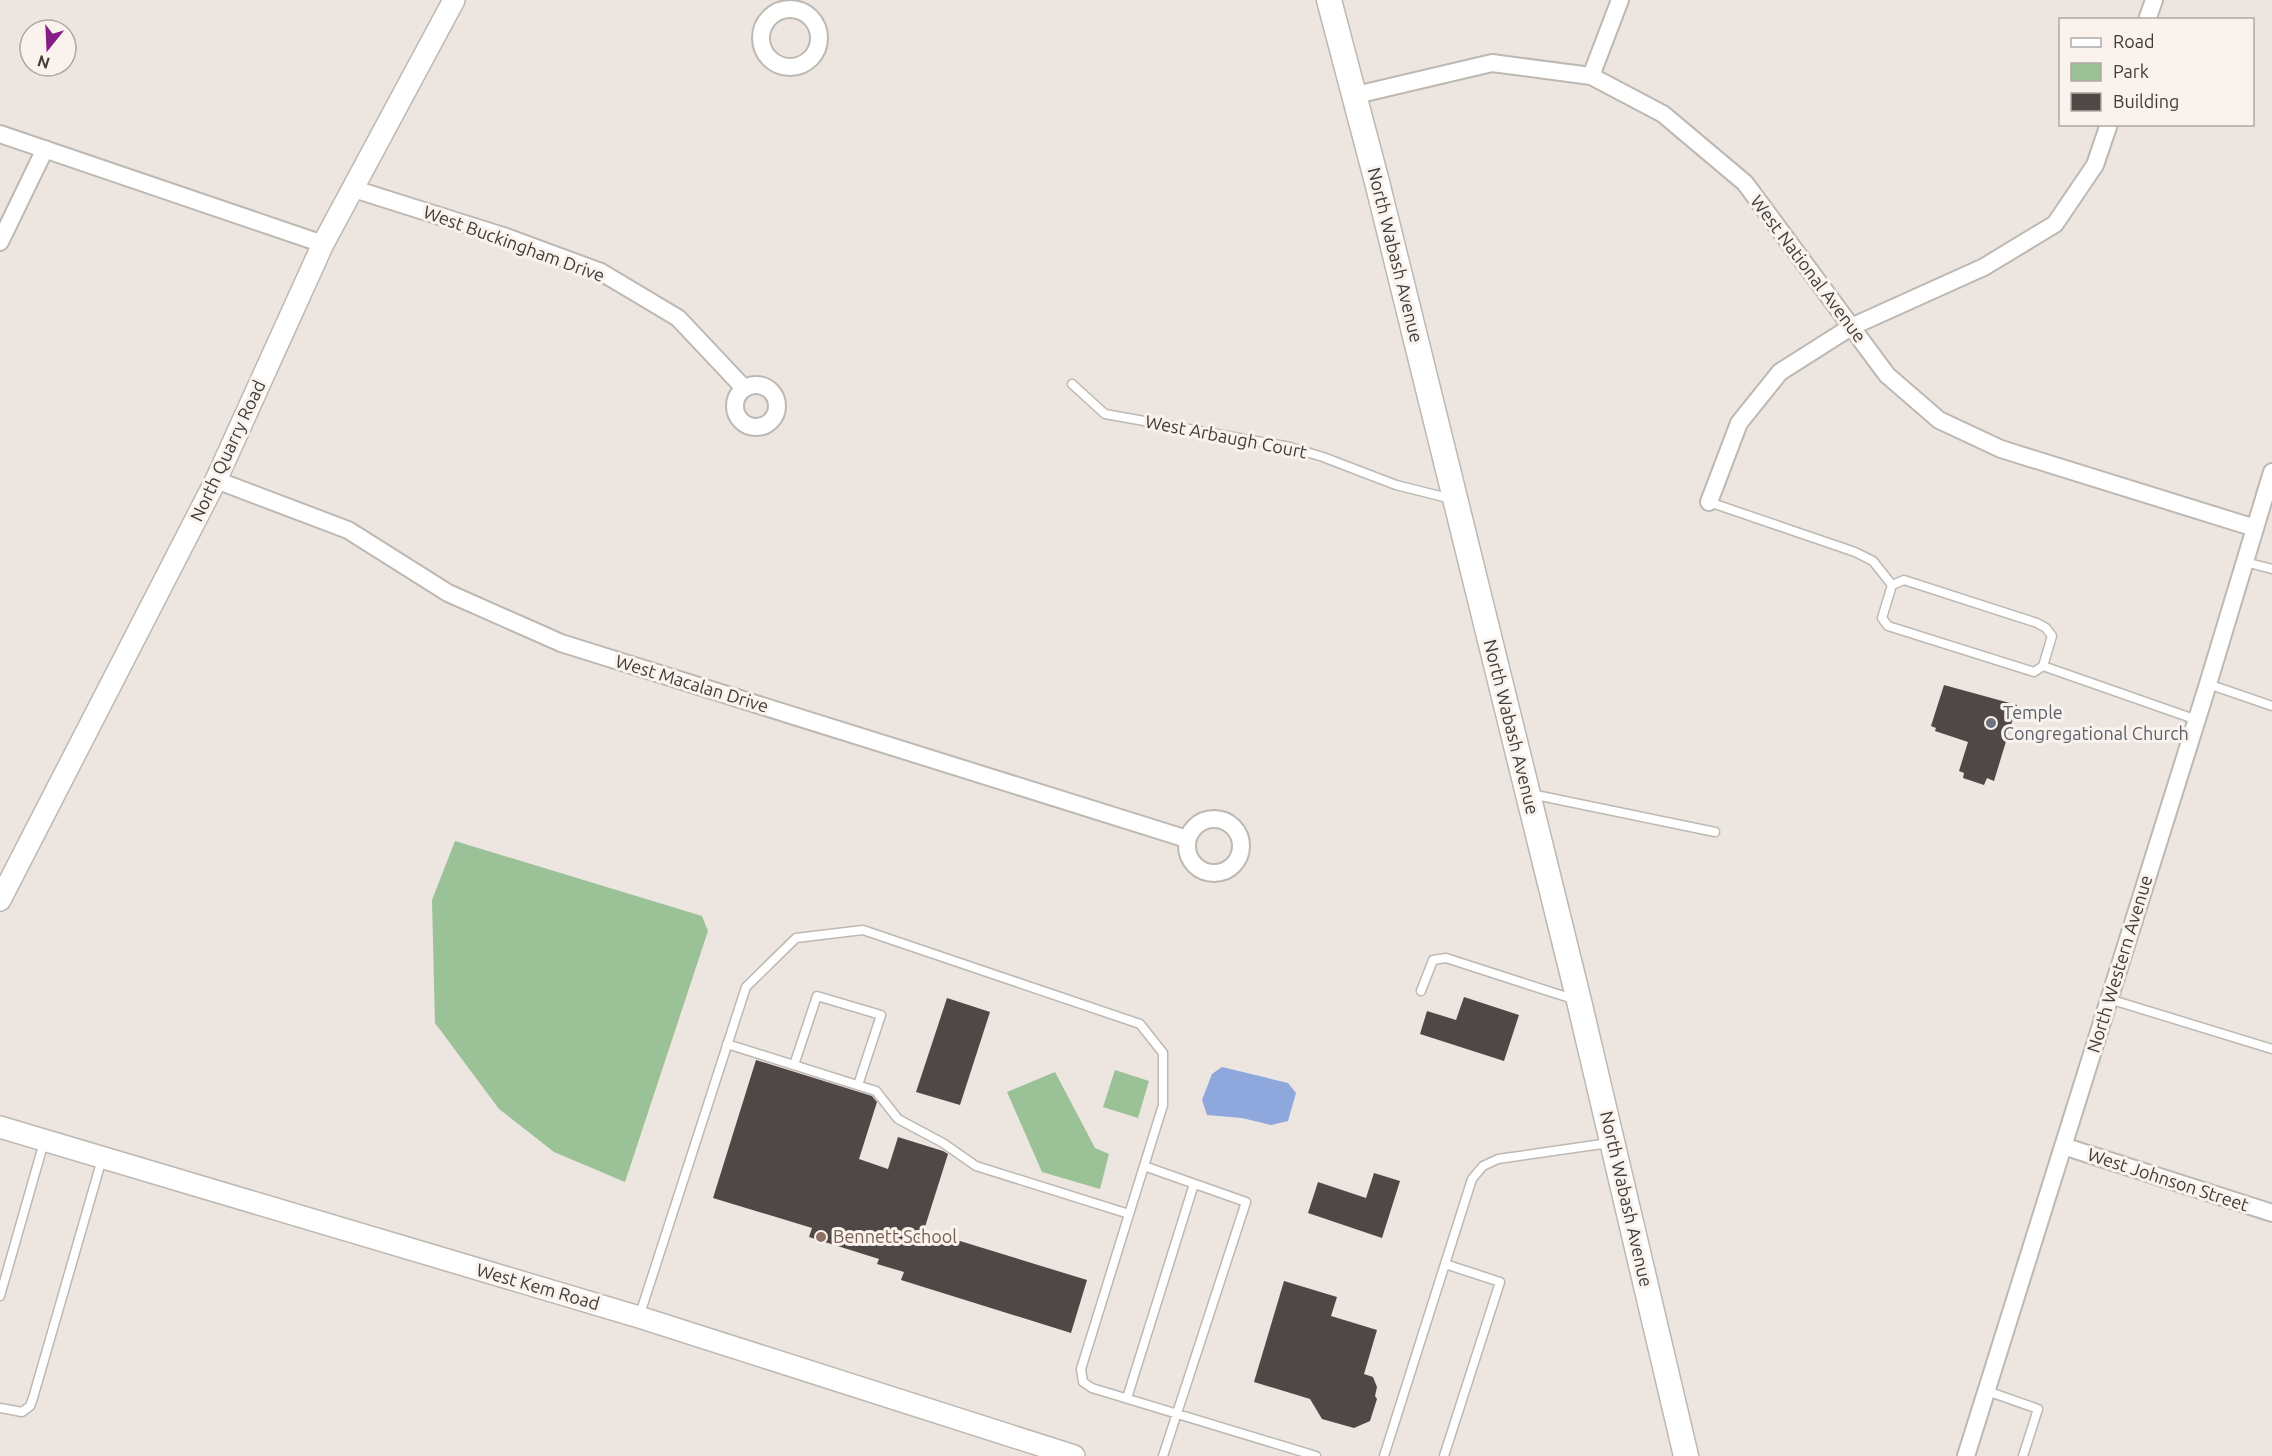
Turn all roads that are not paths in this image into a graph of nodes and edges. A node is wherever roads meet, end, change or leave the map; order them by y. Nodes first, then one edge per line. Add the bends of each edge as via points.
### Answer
1 (454, 0) edge
2 (1329, 0) edge
3 (1620, 0) edge
4 (2154, 0) edge
5 (2148, 18) edge
6 (1591, 76) junction
7 (1356, 95) junction
8 (2108, 126) edge
9 (0, 134) edge
10 (45, 149) junction
11 (354, 189) junction
12 (0, 242) edge
13 (324, 244) junction
14 (1851, 327) junction
15 (1072, 384) dead end
16 (744, 388) dead end
17 (2272, 472) edge
18 (216, 480) junction
19 (1456, 500) junction
20 (1709, 502) joint
21 (2255, 528) junction
22 (2245, 562) junction
23 (2272, 569) edge
24 (1892, 585) junction
25 (2043, 666) junction
26 (2208, 684) junction
27 (2272, 706) edge
28 (2197, 720) junction
29 (1528, 793) junction
30 (1715, 832) dead end
31 (1187, 840) dead end
32 (0, 900) edge
33 (1420, 991) dead end
34 (2109, 999) junction
35 (1579, 1001) junction
36 (727, 1044) junction
37 (2272, 1048) edge
38 (794, 1065) junction
39 (858, 1085) junction
40 (0, 1127) edge
41 (44, 1142) junction
42 (1612, 1143) junction
43 (2063, 1146) junction
44 (102, 1159) junction
45 (1144, 1166) junction
46 (1194, 1184) junction
47 (1129, 1214) junction
48 (2272, 1214) edge
49 (1445, 1264) junction
50 (0, 1296) edge
51 (639, 1317) junction
52 (1987, 1391) junction
53 (1127, 1398) junction
54 (0, 1408) edge
55 (1177, 1413) junction
56 (1074, 1456) edge
57 (1164, 1456) edge
58 (1316, 1456) edge
59 (1384, 1456) edge
60 (1444, 1456) edge
61 (1686, 1456) edge
62 (1966, 1456) edge
63 (2023, 1456) edge

1 - 11 street, North Quarry Road
2 - 7 main road, North Wabash Avenue
3 - 6 street
4 - 5 street
6 - 7 street, West National Avenue via 1492,63
6 - 14 street, West National Avenue via 1663,114 1745,183
7 - 19 main road, North Wabash Avenue
8 - 14 street via 2095,165 2055,224 1984,267
9 - 10 street
10 - 12 street
10 - 13 street
11 - 13 street, North Quarry Road
11 - 16 street, West Buckingham Drive via 601,272 678,318
13 - 18 street, North Quarry Road
14 - 20 street via 1780,372 1739,423
14 - 21 street, West National Avenue via 1887,375 1939,420 2001,449
15 - 19 lane, West Arbaugh Court via 1105,414 1290,447 1396,485
17 - 21 street, North Western Avenue
18 - 31 street, West Macalan Drive via 348,530 448,593 561,643
18 - 32 street, North Quarry Road
19 - 29 main road, North Wabash Avenue
20 - 24 lane via 1855,552 1873,561
21 - 22 street, North Western Avenue
22 - 23 lane
22 - 26 street, North Western Avenue
24 - 25 lane via 1904,580 1914,582 2037,623 2052,636
24 - 25 lane via 1882,618 1888,626 2034,672
25 - 28 lane
26 - 27 lane
26 - 28 street, North Western Avenue
28 - 34 street, North Western Avenue
29 - 30 lane
29 - 35 main road, North Wabash Avenue
33 - 35 lane via 1433,960 1446,958
34 - 37 lane
34 - 43 street, North Western Avenue
35 - 42 main road, North Wabash Avenue
36 - 38 lane
36 - 45 lane via 746,987 796,938 863,930 1140,1024 1163,1053 1163,1106
36 - 51 lane
38 - 39 lane
38 - 39 lane via 817,996 881,1016
39 - 47 lane via 876,1090 898,1119 976,1166
40 - 41 street, West Kem Road
41 - 44 street, West Kem Road
41 - 50 lane
42 - 49 lane via 1498,1159 1483,1166 1472,1179
42 - 61 main road, North Wabash Avenue
43 - 48 street, West Johnson Street
43 - 52 street, North Western Avenue
44 - 51 street, West Kem Road
44 - 54 lane via 30,1406 22,1412
45 - 46 lane
45 - 47 lane
46 - 53 lane
46 - 55 lane via 1246,1202
47 - 53 lane via 1081,1369 1083,1382 1092,1388
49 - 59 lane
49 - 60 lane via 1500,1282
51 - 56 street, West Kem Road
52 - 62 street, North Western Avenue
52 - 63 lane via 2038,1408
53 - 55 lane
55 - 57 lane
55 - 58 lane

